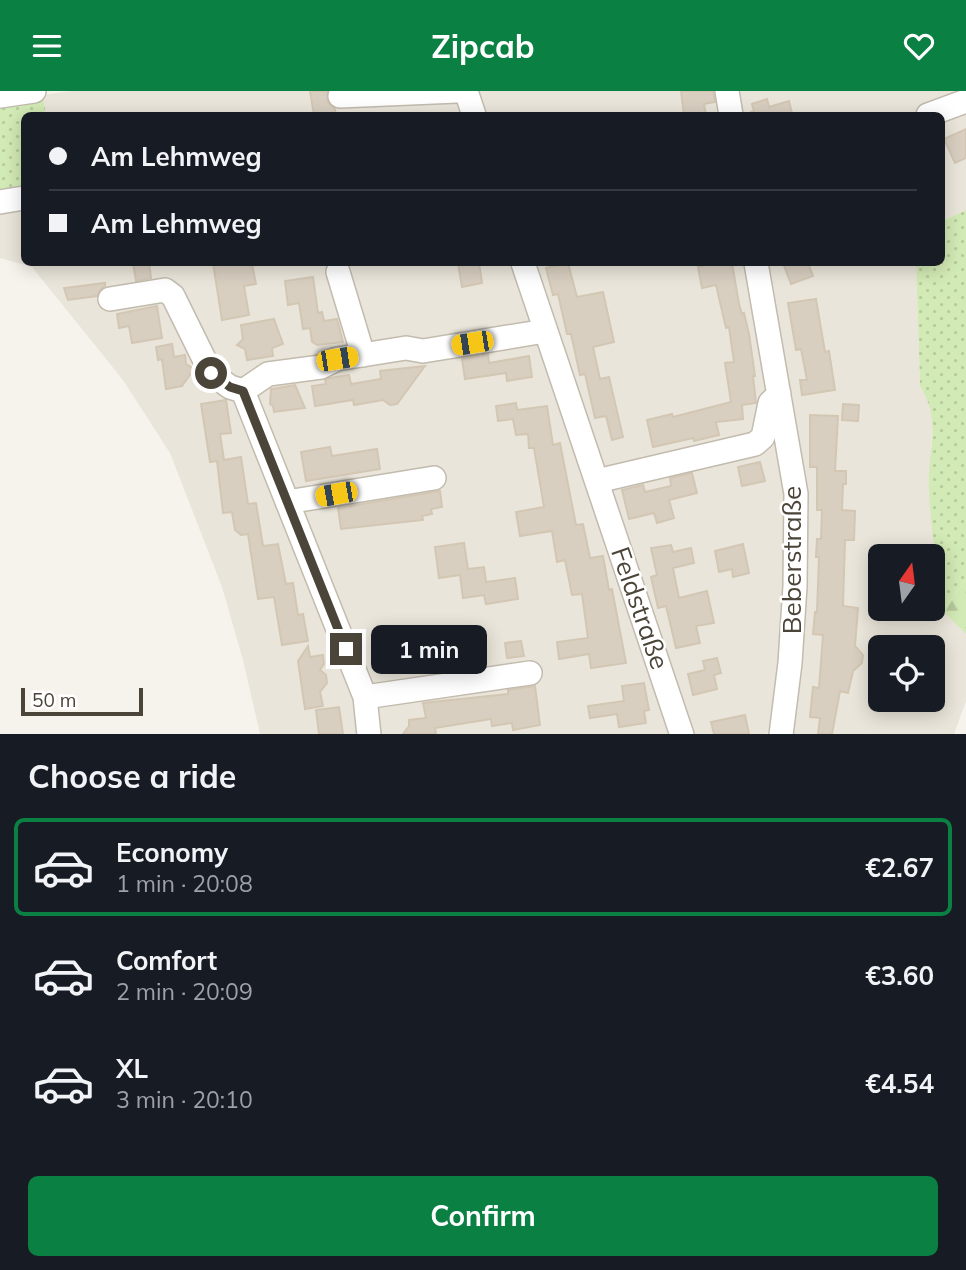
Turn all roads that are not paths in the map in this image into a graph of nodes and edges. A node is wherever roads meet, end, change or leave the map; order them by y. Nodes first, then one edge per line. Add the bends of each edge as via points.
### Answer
1 (34, 91) edge
2 (457, 91) edge
3 (466, 91) edge
4 (727, 91) edge
5 (0, 96) edge
6 (340, 96) dead end
7 (966, 101) edge
8 (935, 105) edge
9 (473, 112) edge
10 (730, 112) edge
11 (21, 198) edge
12 (0, 202) edge
13 (524, 266) edge
14 (757, 266) edge
15 (338, 272) dead end
16 (110, 299) dead end
17 (545, 331) junction
18 (363, 355) junction
19 (243, 391) junction
20 (779, 393) junction
21 (434, 478) dead end
22 (597, 481) junction
23 (287, 502) junction
24 (530, 673) dead end
25 (365, 697) junction
26 (369, 734) edge
27 (682, 734) edge
28 (781, 734) edge

1 - 5 street
2 - 6 street
3 - 9 street
4 - 10 street
7 - 8 street
11 - 12 street
13 - 17 street, Feldstraße
14 - 20 street, Beberstraße
15 - 18 street
16 - 19 street via 165,291 173,296 211,373
17 - 18 street via 423,351 406,348
17 - 22 street, Feldstraße
18 - 19 street via 321,367 268,374
19 - 23 street
20 - 22 street via 769,403 763,437 755,443
20 - 28 street, Beberstraße via 796,494 794,599
21 - 23 street
22 - 27 street, Feldstraße
23 - 25 street
24 - 25 street
25 - 26 street

